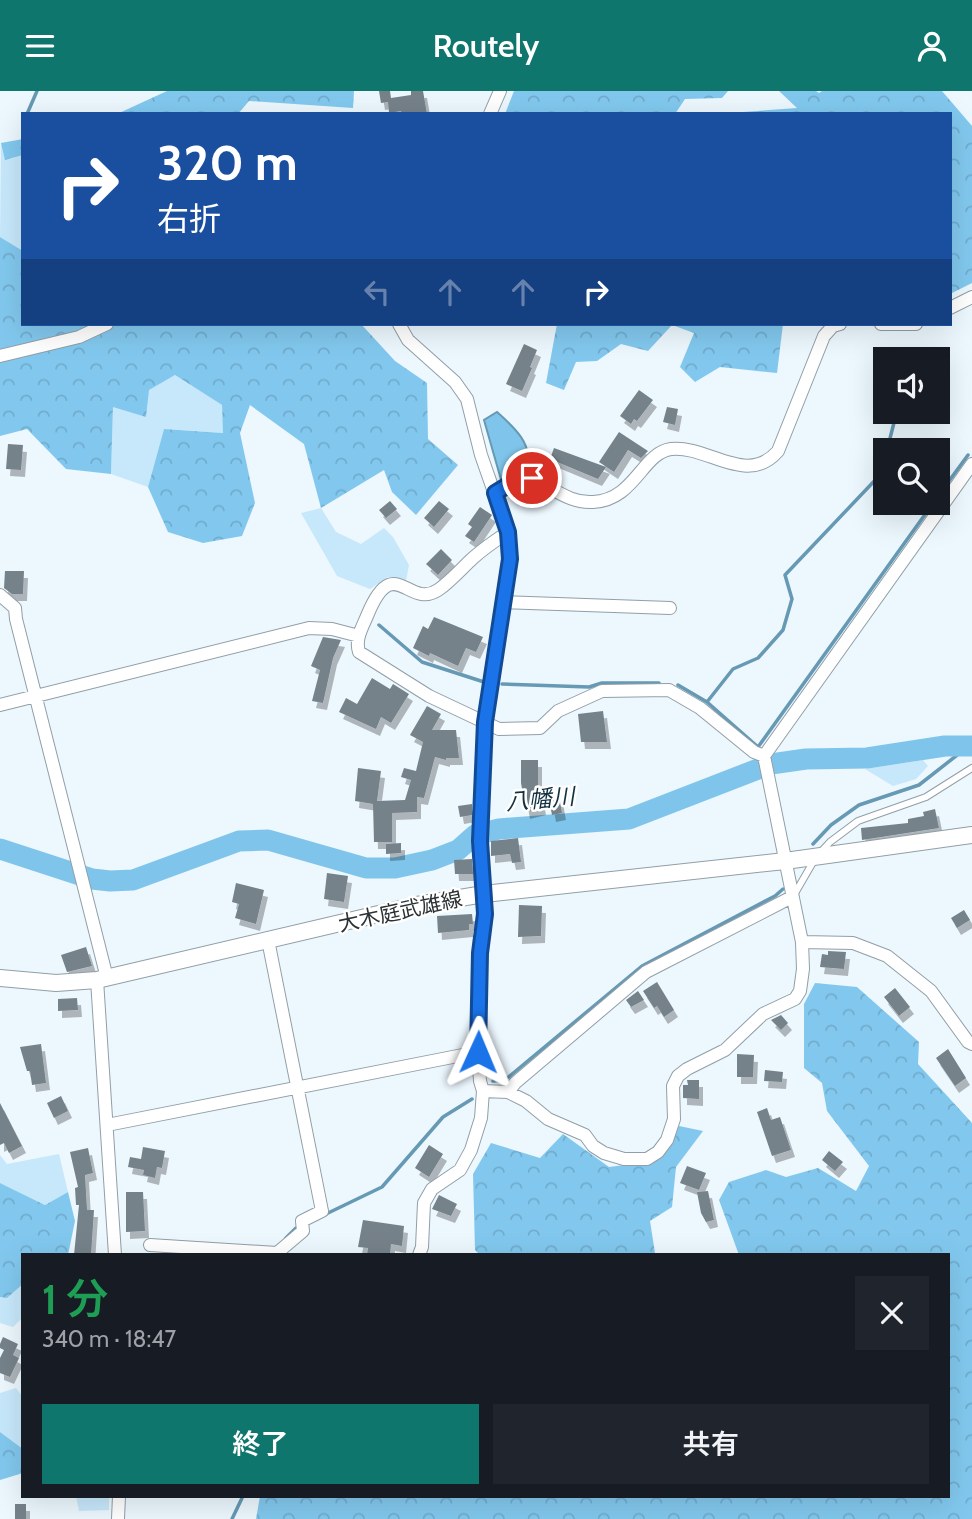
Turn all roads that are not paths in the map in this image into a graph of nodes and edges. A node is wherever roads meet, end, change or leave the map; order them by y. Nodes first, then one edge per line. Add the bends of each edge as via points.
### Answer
1 (500, 91) edge
2 (491, 112) edge
3 (972, 297) edge
4 (952, 307) edge
5 (103, 326) edge
6 (400, 326) edge
7 (833, 326) edge
8 (0, 356) edge
9 (972, 464) edge
10 (495, 493) junction
11 (508, 532) junction
12 (0, 595) edge
13 (503, 602) junction
14 (670, 608) dead end
15 (359, 636) junction
16 (35, 696) junction
17 (0, 705) edge
18 (485, 722) junction
19 (764, 756) junction
20 (972, 768) edge
21 (972, 835) edge
22 (816, 857) junction
23 (785, 861) junction
24 (484, 894) junction
25 (792, 897) junction
26 (268, 940) junction
27 (802, 942) junction
28 (0, 978) edge
29 (102, 979) junction
30 (972, 1044) edge
31 (478, 1052) junction
32 (298, 1087) junction
33 (484, 1091) junction
34 (508, 1092) junction
35 (107, 1125) junction
36 (150, 1245) dead end
37 (115, 1253) edge
38 (420, 1253) edge
39 (119, 1498) edge
40 (118, 1519) edge

1 - 2 street
3 - 4 street
5 - 8 street via 79,337
6 - 10 street via 408,340 455,382 467,399
7 - 10 street via 824,336 778,451 770,460 744,466 669,449 656,455 631,486 597,502 565,497 523,476
9 - 19 street
10 - 11 street
11 - 13 street via 510,559
11 - 15 street via 436,592 422,594 398,585 382,588
12 - 16 street via 15,608
13 - 14 street
13 - 18 street
15 - 16 street via 332,628 309,628
15 - 18 street via 359,652 429,697
16 - 17 street
16 - 29 street via 79,866
18 - 19 street via 499,729 540,728 558,711 602,691 669,690
18 - 24 street via 480,841
19 - 23 street
20 - 22 lane via 926,797 858,821
21 - 22 main road, 大木庭武雄線
22 - 23 main road, 大木庭武雄線
22 - 25 lane
23 - 24 main road, 大木庭武雄線
23 - 25 street
24 - 26 main road, 大木庭武雄線
24 - 31 street
25 - 27 street
25 - 34 street via 646,972
26 - 29 main road, 大木庭武雄線
26 - 32 street
27 - 30 street via 853,943 887,956 931,991
27 - 34 street via 803,969 795,999 763,1014 725,1050 678,1076 667,1140 647,1159 604,1153 585,1135 548,1119
28 - 29 main road, 大木庭武雄線 via 55,983
29 - 35 street
31 - 32 street
31 - 33 street
32 - 35 street
32 - 36 street via 322,1211 302,1221 303,1231 277,1253
33 - 34 street
33 - 38 street via 471,1150 460,1170 432,1189 424,1203
35 - 37 street
39 - 40 street

